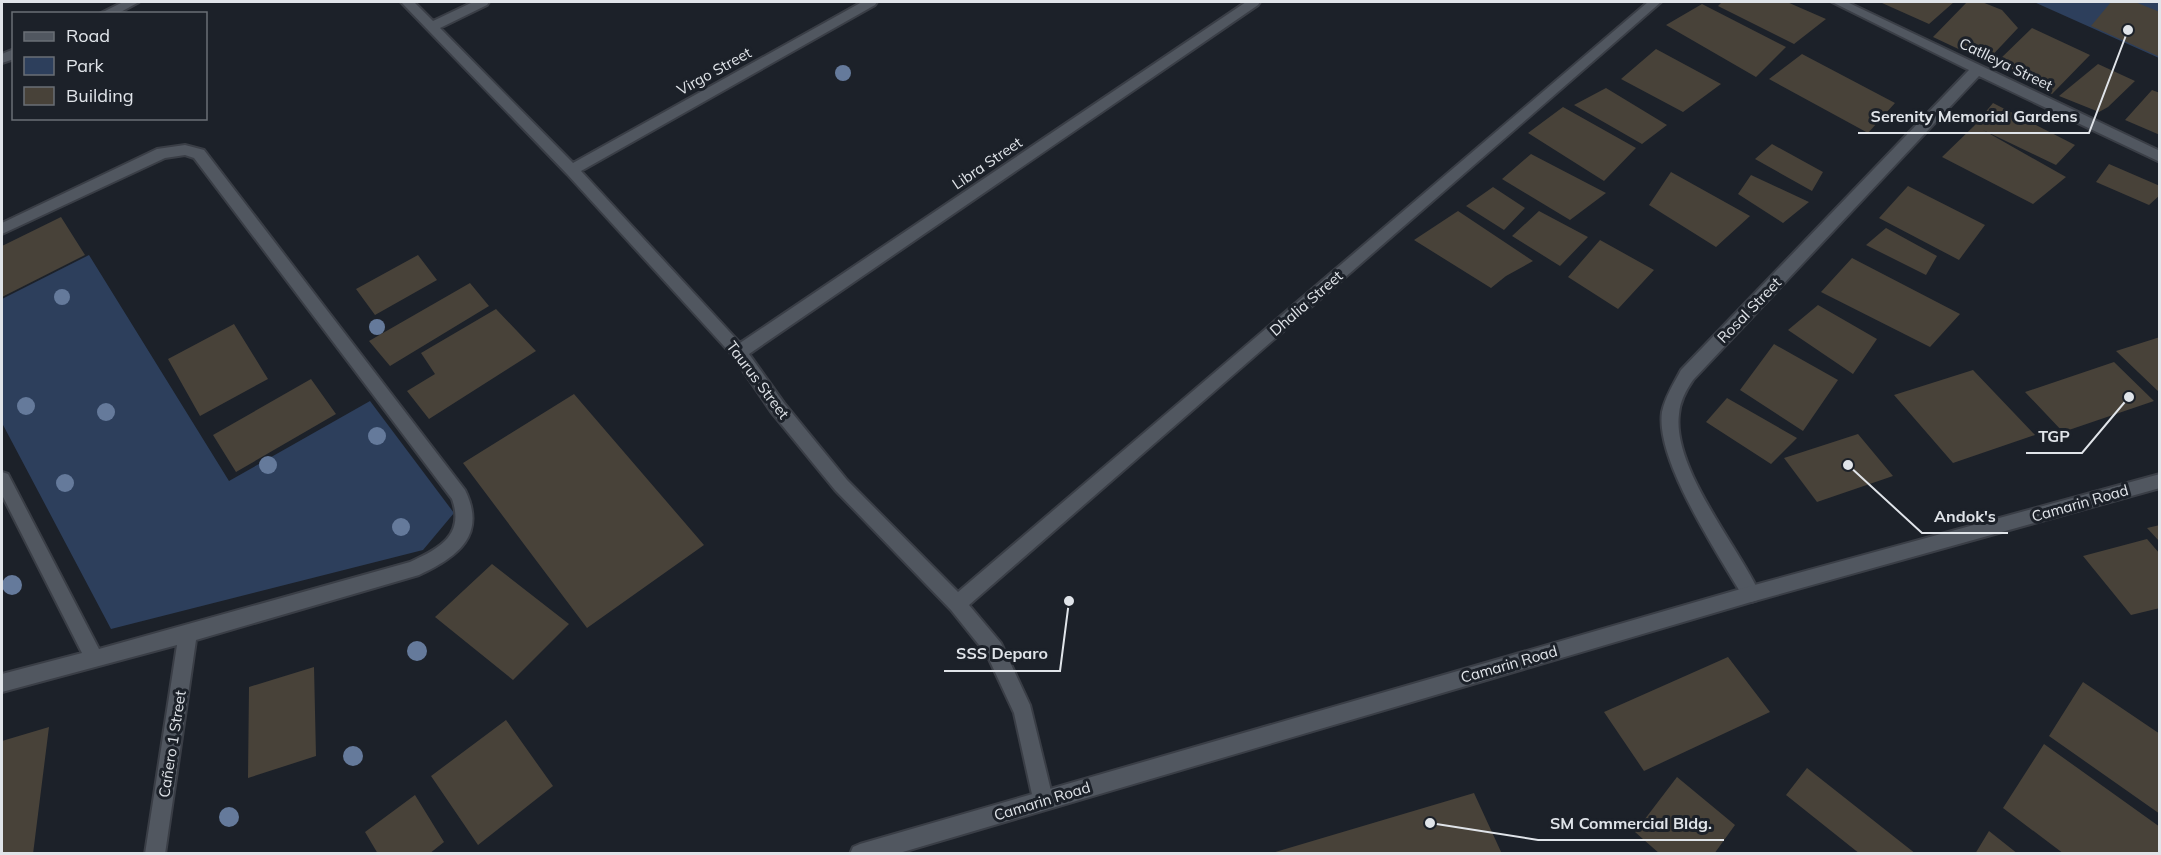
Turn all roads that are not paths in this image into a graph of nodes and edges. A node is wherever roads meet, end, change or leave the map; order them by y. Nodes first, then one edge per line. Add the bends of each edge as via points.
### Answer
1 (133, 2) edge
2 (407, 2) edge
3 (483, 2) edge
4 (871, 2) edge
5 (1254, 2) edge
6 (1655, 2) edge
7 (1838, 2) edge
8 (110, 12) edge
9 (432, 26) junction
10 (1978, 69) junction
11 (2160, 157) edge
12 (573, 170) junction
13 (2, 229) edge
14 (740, 352) junction
15 (2, 479) edge
16 (2160, 481) edge
17 (1751, 594) junction
18 (957, 604) junction
19 (188, 634) junction
20 (94, 658) junction
21 (2, 683) edge
22 (1043, 799) junction
23 (155, 854) edge
24 (860, 854) edge

1 - 8 street
2 - 9 street, Taurus Street
3 - 9 street
4 - 12 street, Virgo Street
5 - 14 street, Libra Street
6 - 18 street, Dhalia Street
7 - 10 street, Catlleya Street
9 - 12 street, Taurus Street
10 - 11 street, Catlleya Street
10 - 17 street, Rosal Street via 1687,375 1676,393 1670,416 1673,441 1701,506
12 - 14 street, Taurus Street
13 - 19 street via 162,153 185,150 199,154 466,509 465,527 453,545 434,560
14 - 18 street, Taurus Street via 778,408 842,485
15 - 20 street
16 - 17 street, Camarin Road
17 - 22 street, Camarin Road
18 - 22 street, Taurus Street via 994,649 1023,712
19 - 20 street
19 - 23 street, Cañero 1 Street
20 - 21 street
22 - 24 street, Camarin Road

